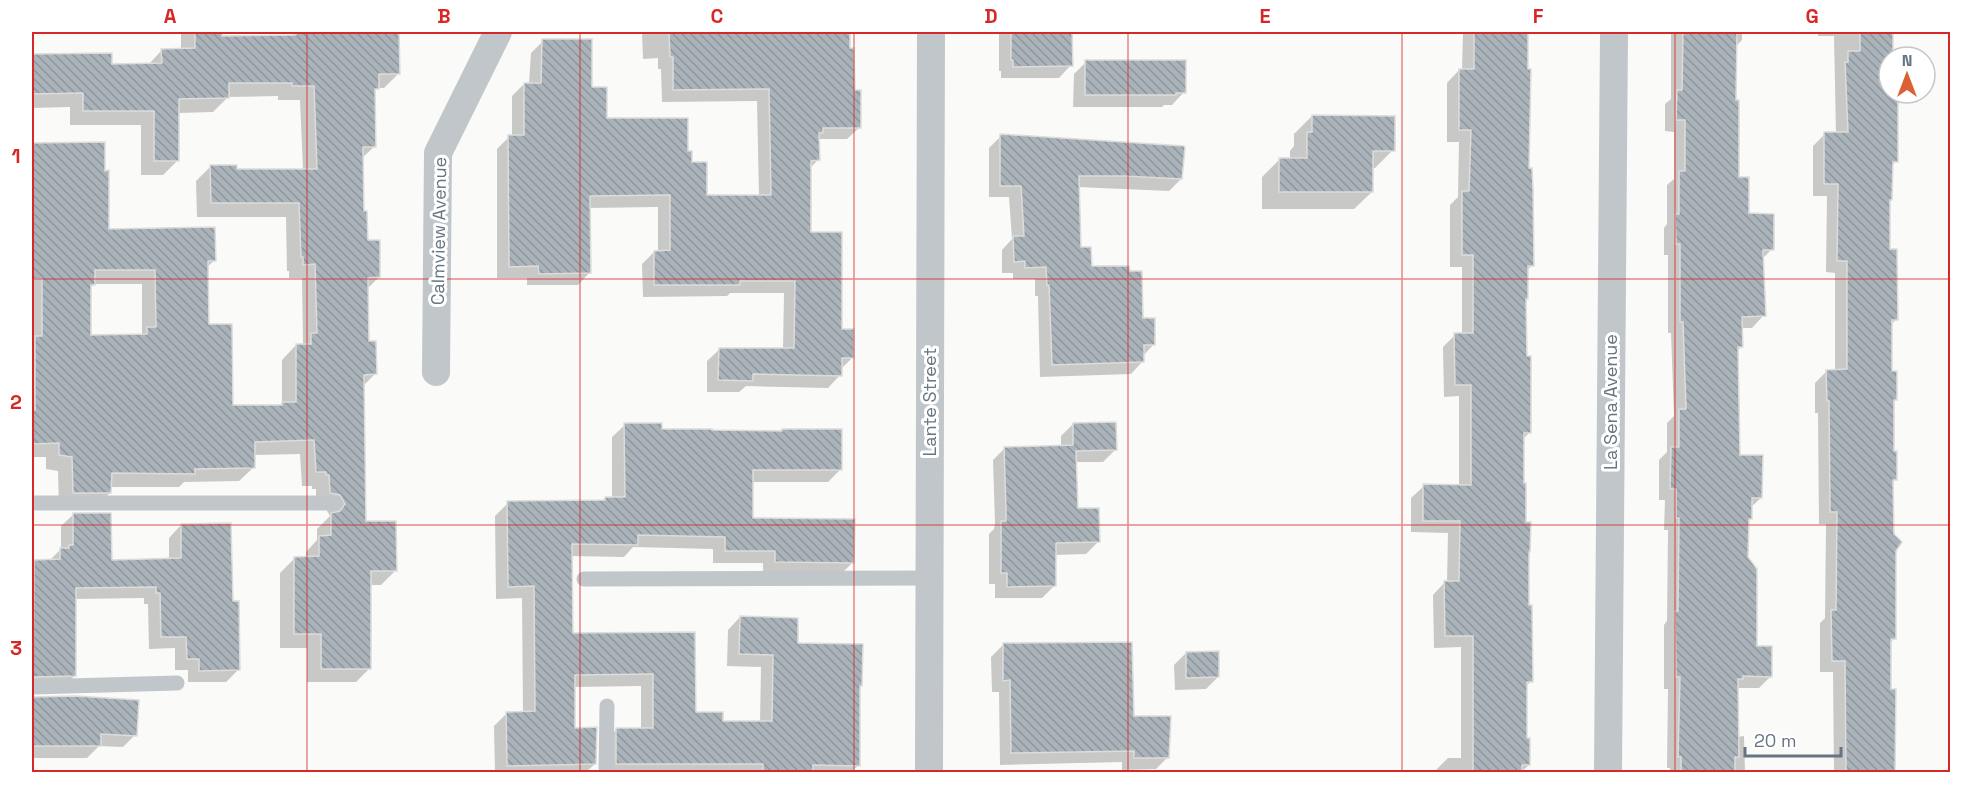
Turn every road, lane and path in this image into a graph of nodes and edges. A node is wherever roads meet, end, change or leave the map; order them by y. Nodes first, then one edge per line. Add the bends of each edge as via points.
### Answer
1 (498, 32) edge
2 (931, 32) edge
3 (1614, 32) edge
4 (436, 372) dead end
5 (335, 502) dead end
6 (32, 503) edge
7 (929, 578) junction
8 (584, 579) dead end
9 (177, 683) dead end
10 (32, 687) edge
11 (607, 706) dead end
12 (606, 772) edge
13 (929, 772) edge
14 (1608, 772) edge

1 - 4 street, Calmview Avenue via 438,153
2 - 7 street, Lante Street
3 - 14 street, La Sena Avenue
5 - 6 lane
7 - 8 lane
7 - 13 street, Lante Street
9 - 10 lane
11 - 12 lane

